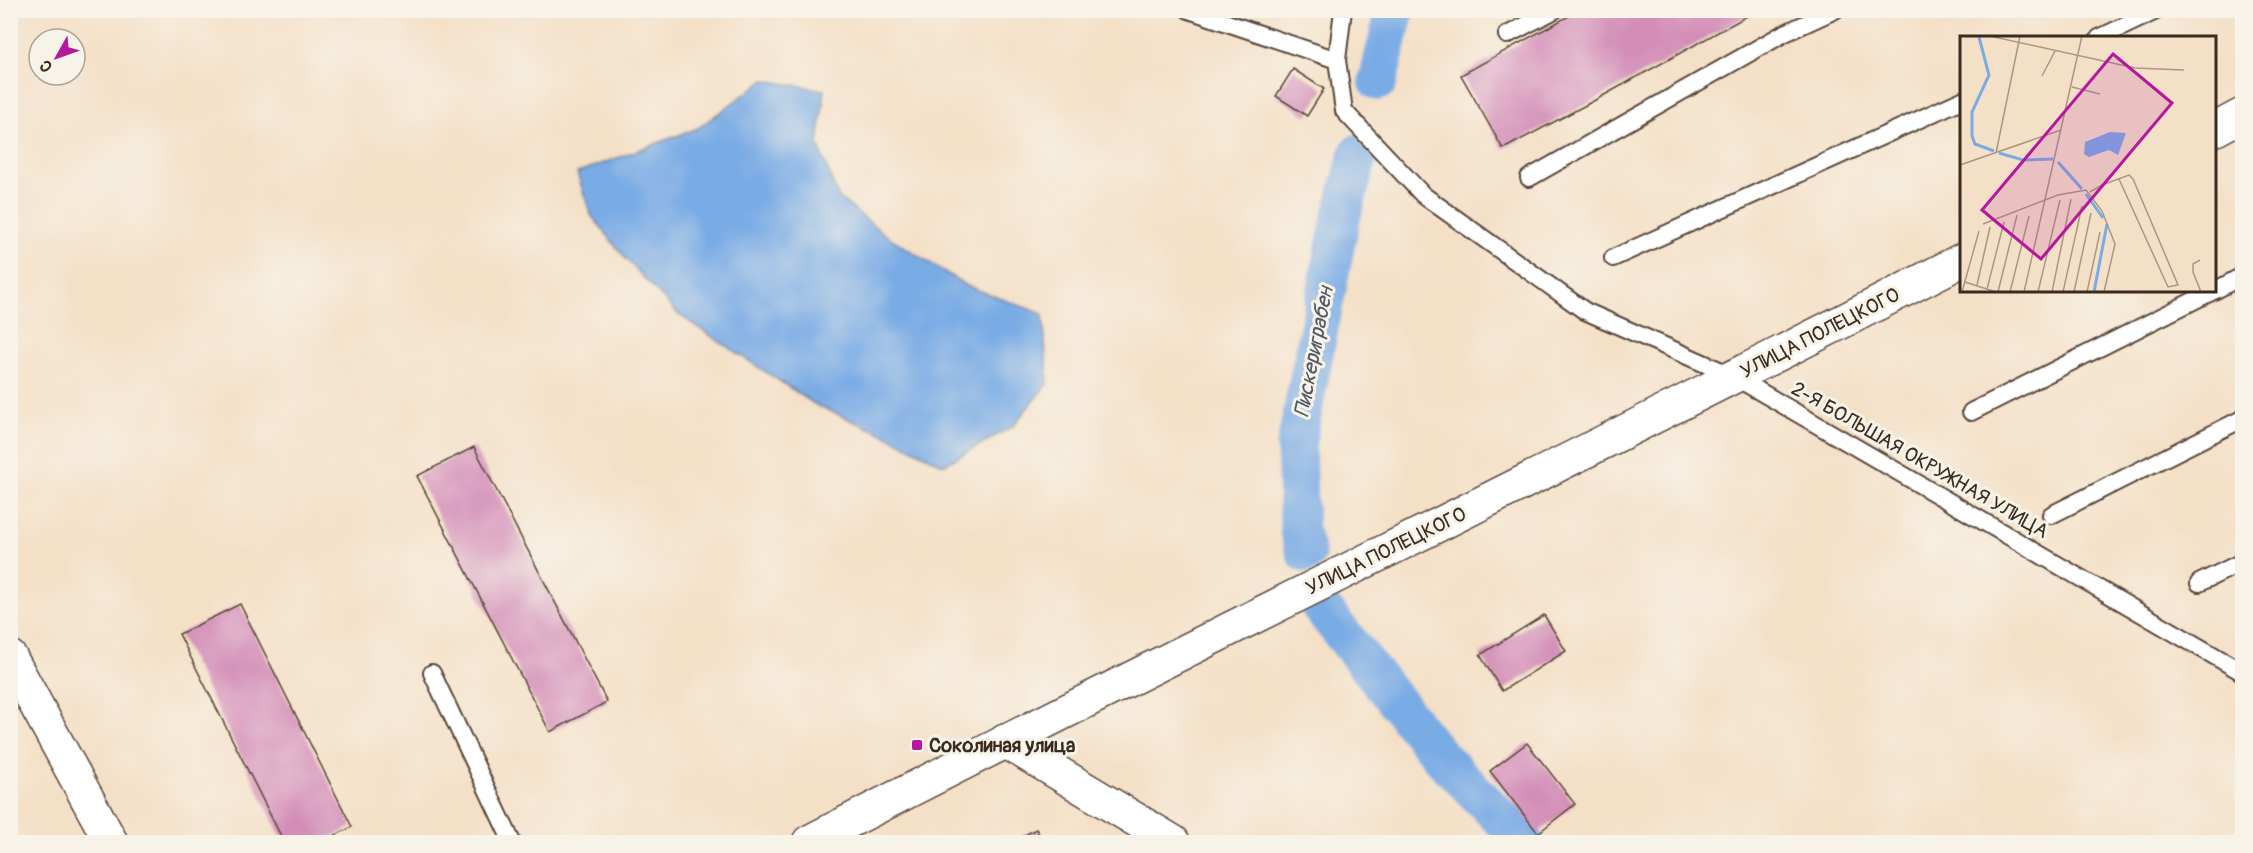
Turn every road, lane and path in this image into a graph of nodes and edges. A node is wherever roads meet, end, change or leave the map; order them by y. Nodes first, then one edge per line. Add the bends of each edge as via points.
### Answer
1 (1189, 10) edge
2 (1343, 10) edge
3 (1555, 10) edge
4 (1835, 10) edge
5 (2158, 10) edge
6 (1507, 35) dead end
7 (2103, 36) edge
8 (1337, 60) junction
9 (1960, 101) edge
10 (2242, 115) edge
11 (2217, 128) edge
12 (1528, 178) dead end
13 (1613, 258) dead end
14 (1960, 261) edge
15 (2242, 276) edge
16 (2217, 288) edge
17 (2210, 292) edge
18 (1735, 377) junction
19 (1971, 412) dead end
20 (2242, 419) edge
21 (2051, 515) dead end
22 (2242, 562) edge
23 (2199, 583) dead end
24 (10, 657) edge
25 (2242, 672) edge
26 (432, 673) dead end
27 (1005, 741) junction
28 (111, 843) edge
29 (512, 843) edge
30 (809, 843) edge
31 (1173, 843) edge

1 - 8 lane
2 - 8 lane, 2-Я БОЛЬШАЯ ОКРУЖНАЯ УЛИЦА
3 - 6 lane
4 - 12 lane via 1784,34
5 - 7 lane
8 - 18 lane, 2-Я БОЛЬШАЯ ОКРУЖНАЯ УЛИЦА via 1344,111 1423,195 1585,311
9 - 13 lane
10 - 11 street
14 - 18 street, УЛИЦА ПОЛЕЦКОГО
15 - 16 lane
17 - 19 lane
18 - 25 lane, 2-Я БОЛЬШАЯ ОКРУЖНАЯ УЛИЦА
18 - 27 street, УЛИЦА ПОЛЕЦКОГО
20 - 21 lane
22 - 23 lane
24 - 28 street
26 - 29 lane
27 - 30 street, УЛИЦА ПОЛЕЦКОГО
27 - 31 street

